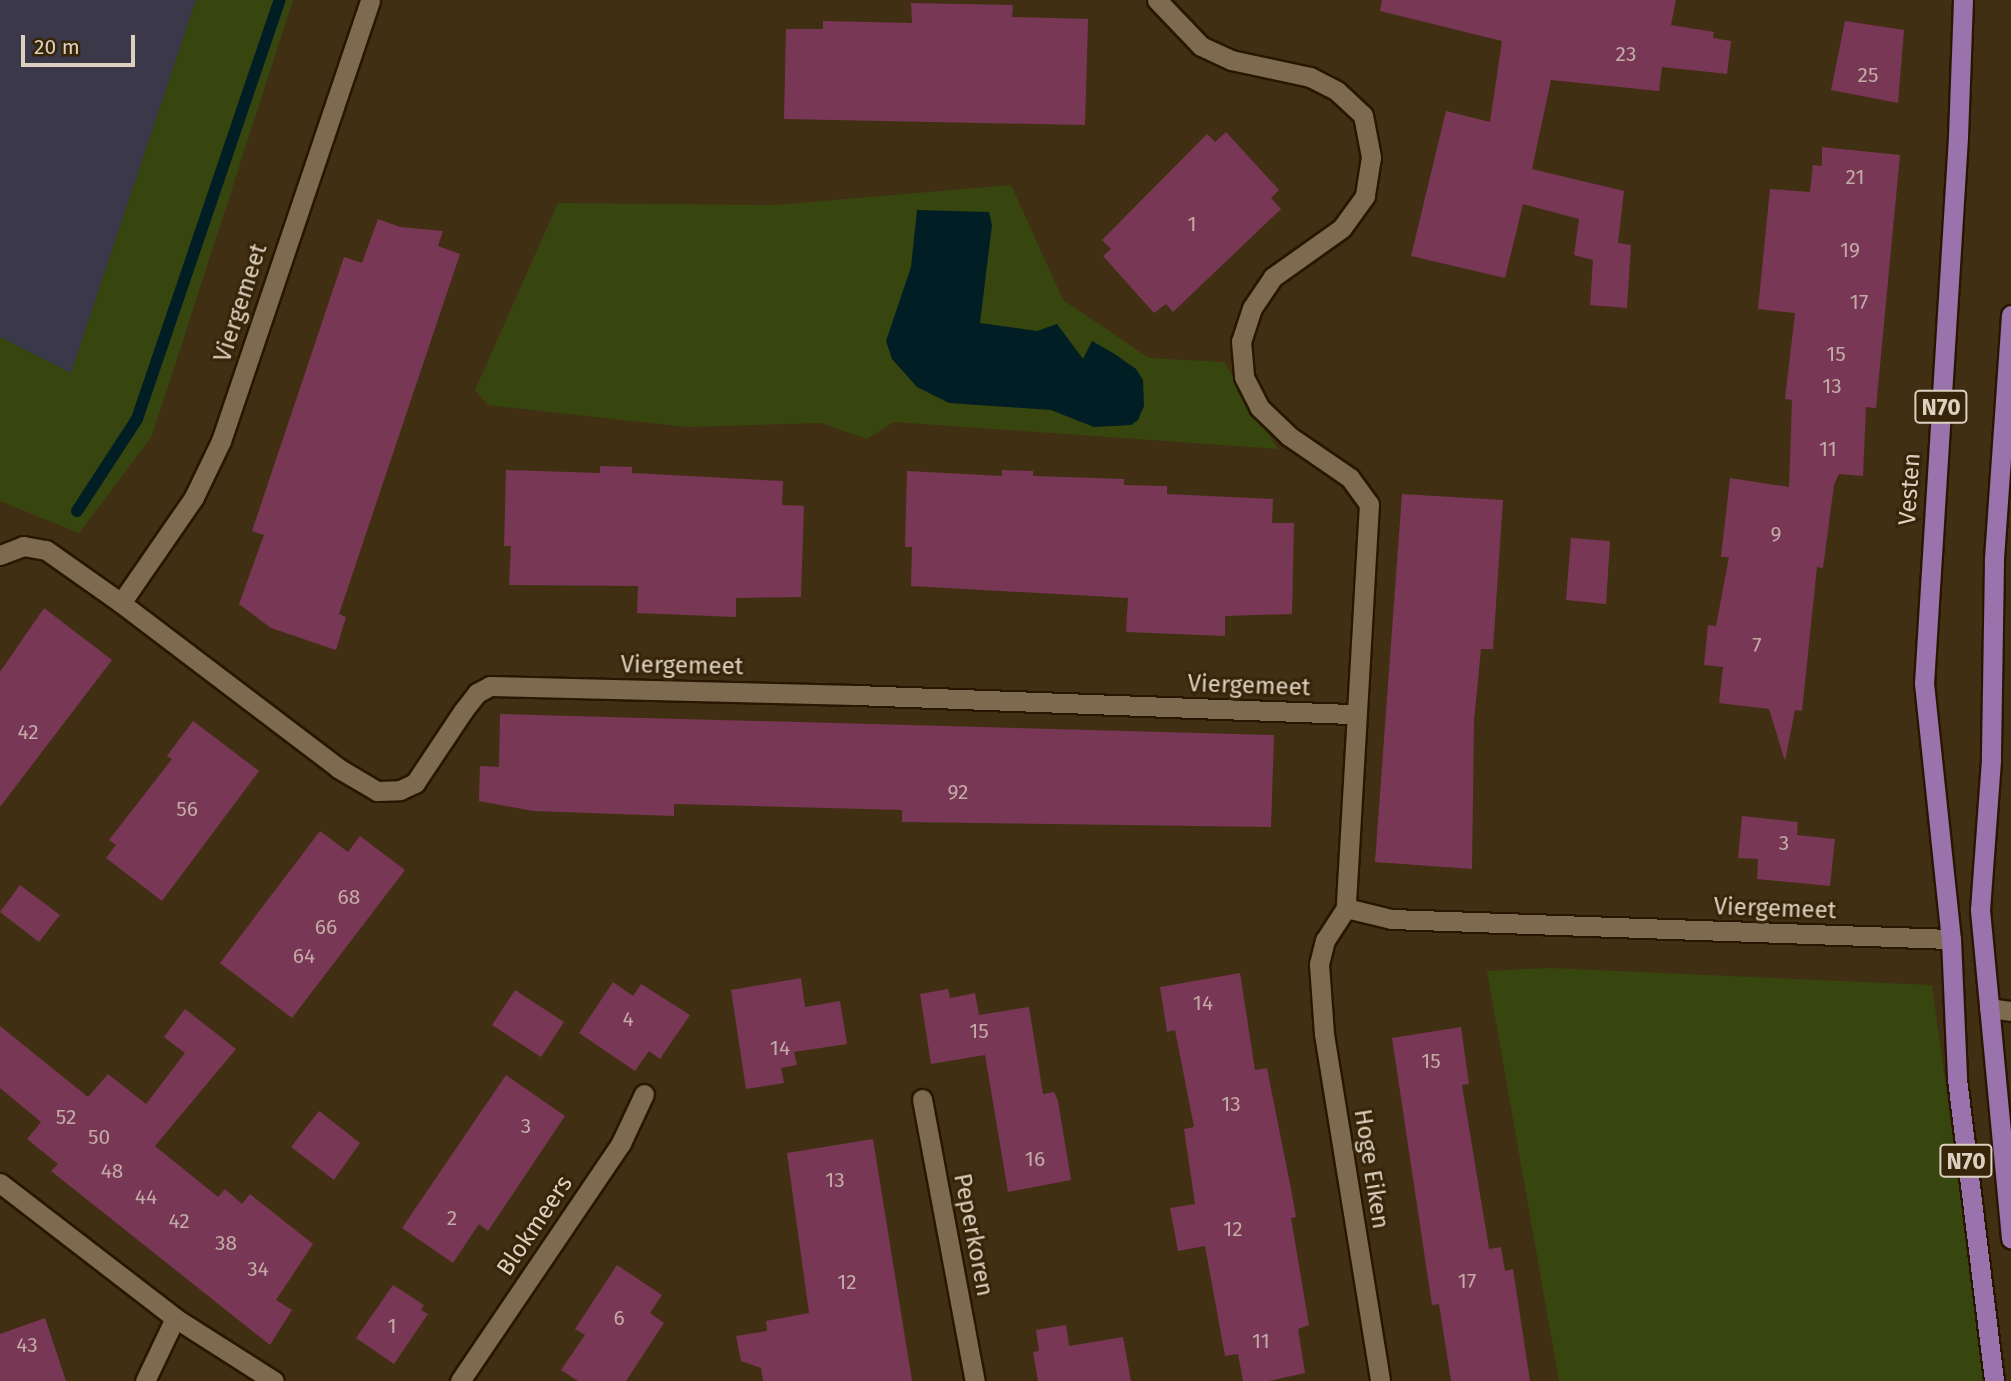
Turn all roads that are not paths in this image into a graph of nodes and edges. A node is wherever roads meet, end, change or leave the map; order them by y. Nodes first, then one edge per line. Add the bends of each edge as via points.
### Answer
1 (370, 0) edge
2 (1157, 0) edge
3 (1963, 0) edge
4 (2011, 315) edge
5 (0, 555) edge
6 (121, 603) junction
7 (1355, 715) junction
8 (1346, 908) junction
9 (1951, 939) junction
10 (1989, 1009) junction
11 (2011, 1011) edge
12 (644, 1094) dead end
13 (922, 1099) dead end
14 (0, 1183) edge
15 (2011, 1239) edge
16 (175, 1318) junction
17 (145, 1381) edge
18 (274, 1381) edge
19 (460, 1381) edge
20 (975, 1381) edge
21 (1380, 1381) edge
22 (1994, 1381) edge

1 - 6 street, Viergemeet via 209,470
2 - 7 street via 1201,46 1231,60 1310,77 1338,91 1363,115 1371,157 1365,196 1342,228 1273,277 1252,308 1241,341 1244,377 1259,408 1289,436 1350,478 1369,504 1371,529
3 - 9 main road, Vesten / N70 via 1958,150 1924,683
4 - 10 main road, N70 via 1994,561 1987,837 1980,910
5 - 6 street, Viergemeet via 23,546 46,550
6 - 7 street, Viergemeet via 338,768 377,791 400,790 415,783 470,702 490,686
7 - 8 street
8 - 9 street, Viergemeet via 1391,919
8 - 21 street, Hoge Eiken via 1325,940 1319,964 1324,1034
9 - 22 main road, N70 via 1957,1079
10 - 11 street
10 - 15 main road, N70
12 - 19 street, Blokmeers via 621,1143
13 - 20 street, Peperkoren
14 - 16 street
16 - 17 street
16 - 18 street

